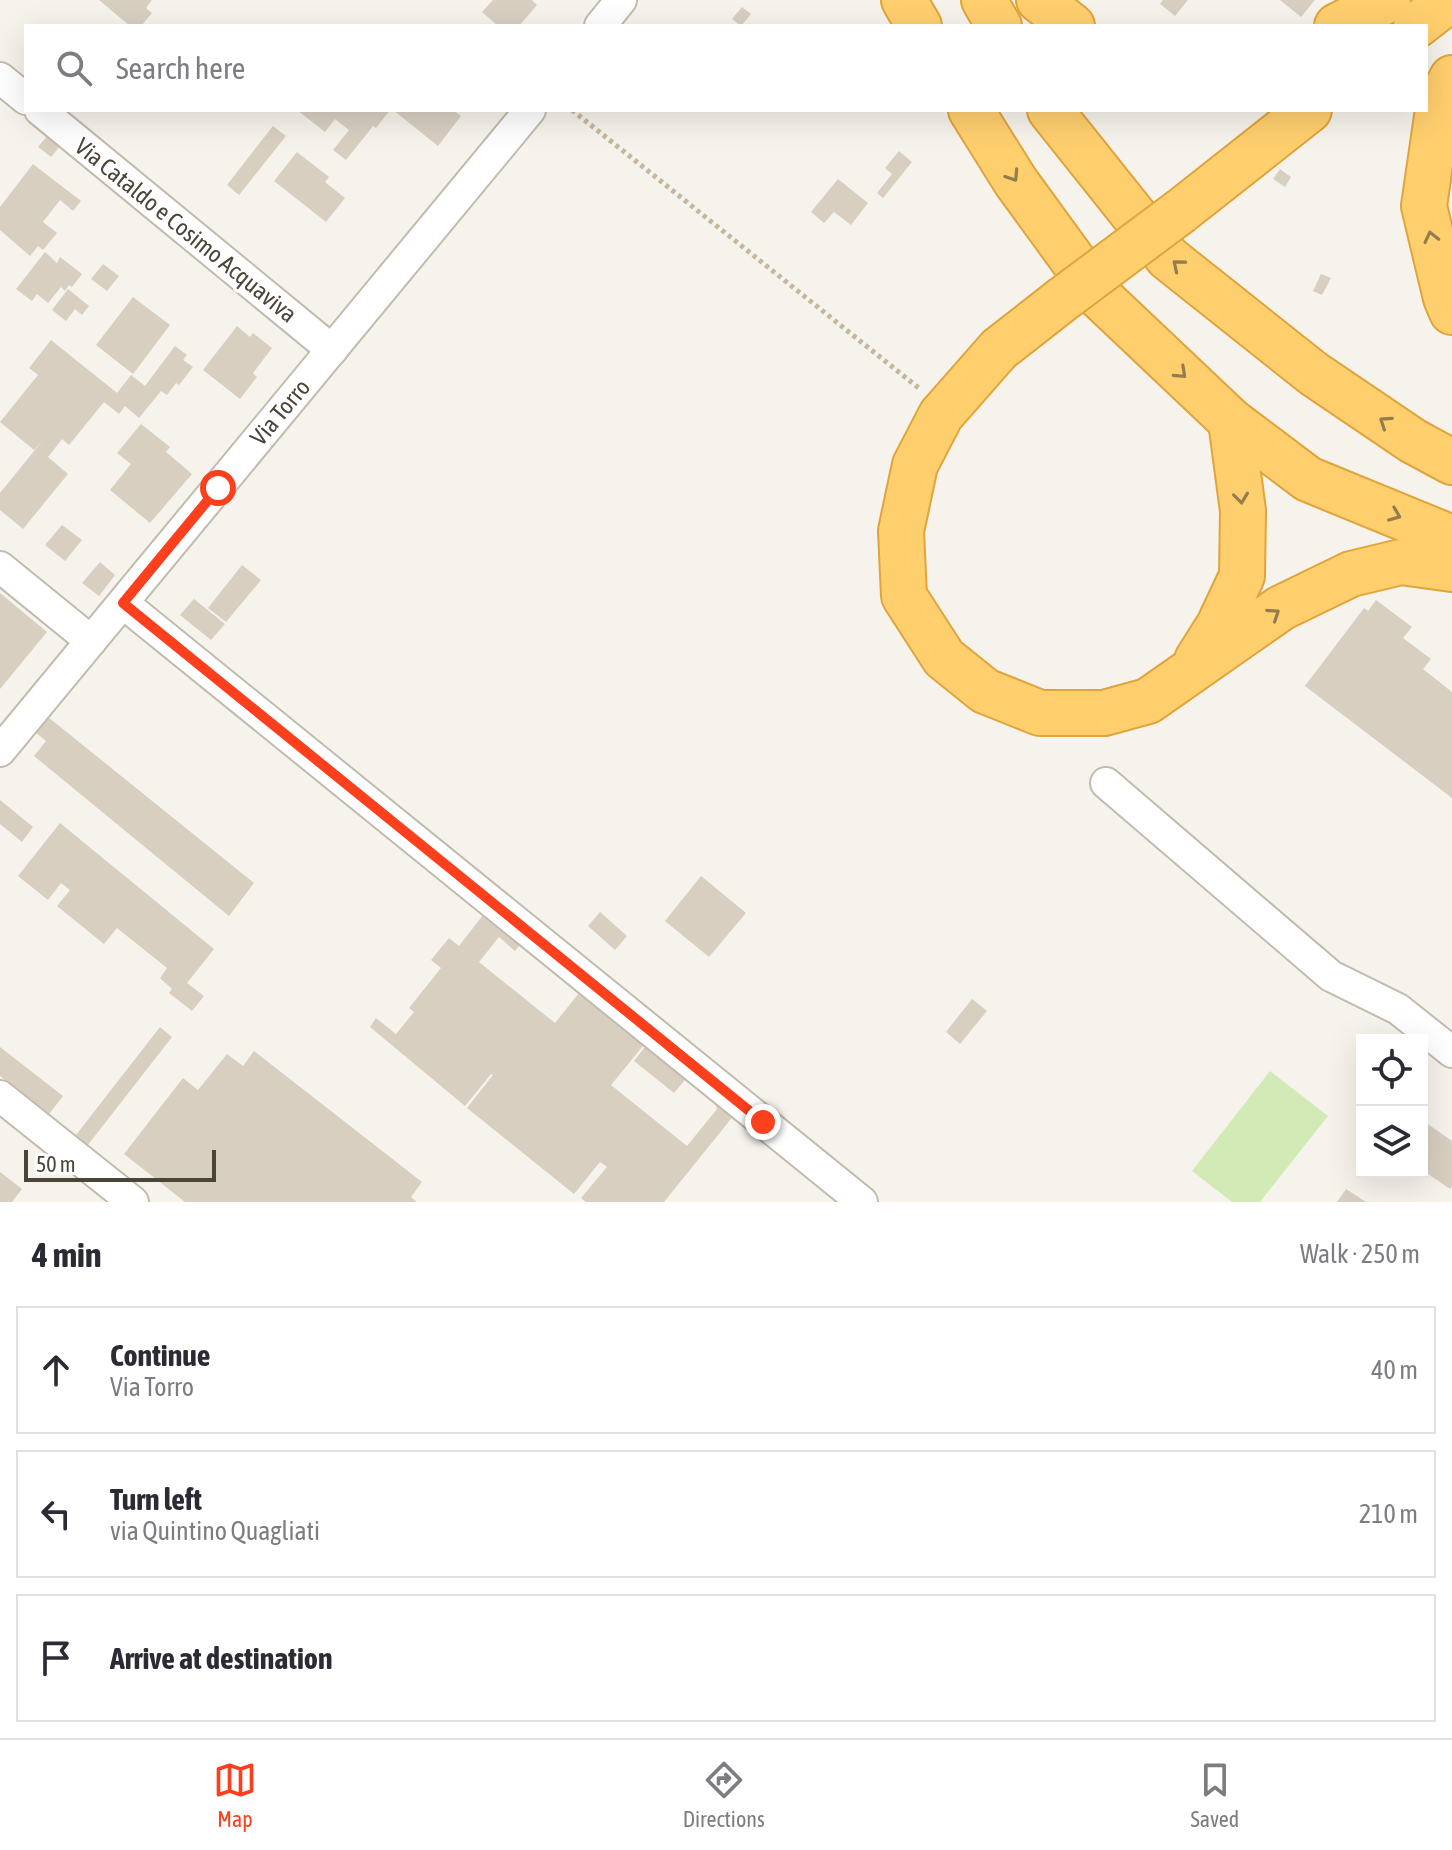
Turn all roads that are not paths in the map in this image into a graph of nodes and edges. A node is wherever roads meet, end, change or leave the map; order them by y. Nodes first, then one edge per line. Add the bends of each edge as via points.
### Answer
1 (621, 0) edge
2 (904, 0) edge
3 (984, 0) edge
4 (1039, 0) edge
5 (1388, 0) edge
6 (1449, 0) edge
7 (602, 24) edge
8 (918, 24) edge
9 (998, 24) edge
10 (1069, 24) edge
11 (1341, 24) edge
12 (1419, 24) edge
13 (0, 78) edge
14 (1452, 78) edge
15 (24, 97) edge
16 (42, 112) edge
17 (528, 112) edge
18 (972, 112) edge
19 (1052, 112) edge
20 (1306, 112) edge
21 (1452, 312) edge
22 (332, 350) junction
23 (1231, 421) junction
24 (1452, 462) edge
25 (1452, 538) edge
26 (0, 567) edge
27 (1452, 569) edge
28 (123, 603) junction
29 (91, 641) junction
30 (1187, 675) junction
31 (0, 751) edge
32 (1106, 783) dead end
33 (1452, 1052) edge
34 (0, 1096) edge
35 (133, 1202) edge
36 (862, 1202) edge

1 - 7 street
2 - 8 highway
3 - 9 highway
4 - 10 highway
5 - 11 highway
6 - 12 highway
13 - 15 street
21 -> 14 highway via 1424,206 1439,103
16 - 22 street, Via Cataldo e Cosimo Acquaviva
17 - 22 street, Via Torro
18 -> 23 highway via 1099,296
24 -> 19 highway via 1314,374 1168,258
20 - 30 highway, bridge via 999,349 941,415 915,465 901,531 904,596 944,658 985,691 1040,713 1104,713 1148,701
22 - 28 street, Via Torro
23 -> 25 highway via 1308,479
23 -> 30 highway via 1243,511 1242,576
26 - 29 street
30 -> 27 highway via 1281,608 1351,574 1401,562
28 - 29 street, Via Torro
28 - 36 street
29 - 31 street, Via Torro
32 - 33 street via 1331,976 1398,1009
34 - 35 street

